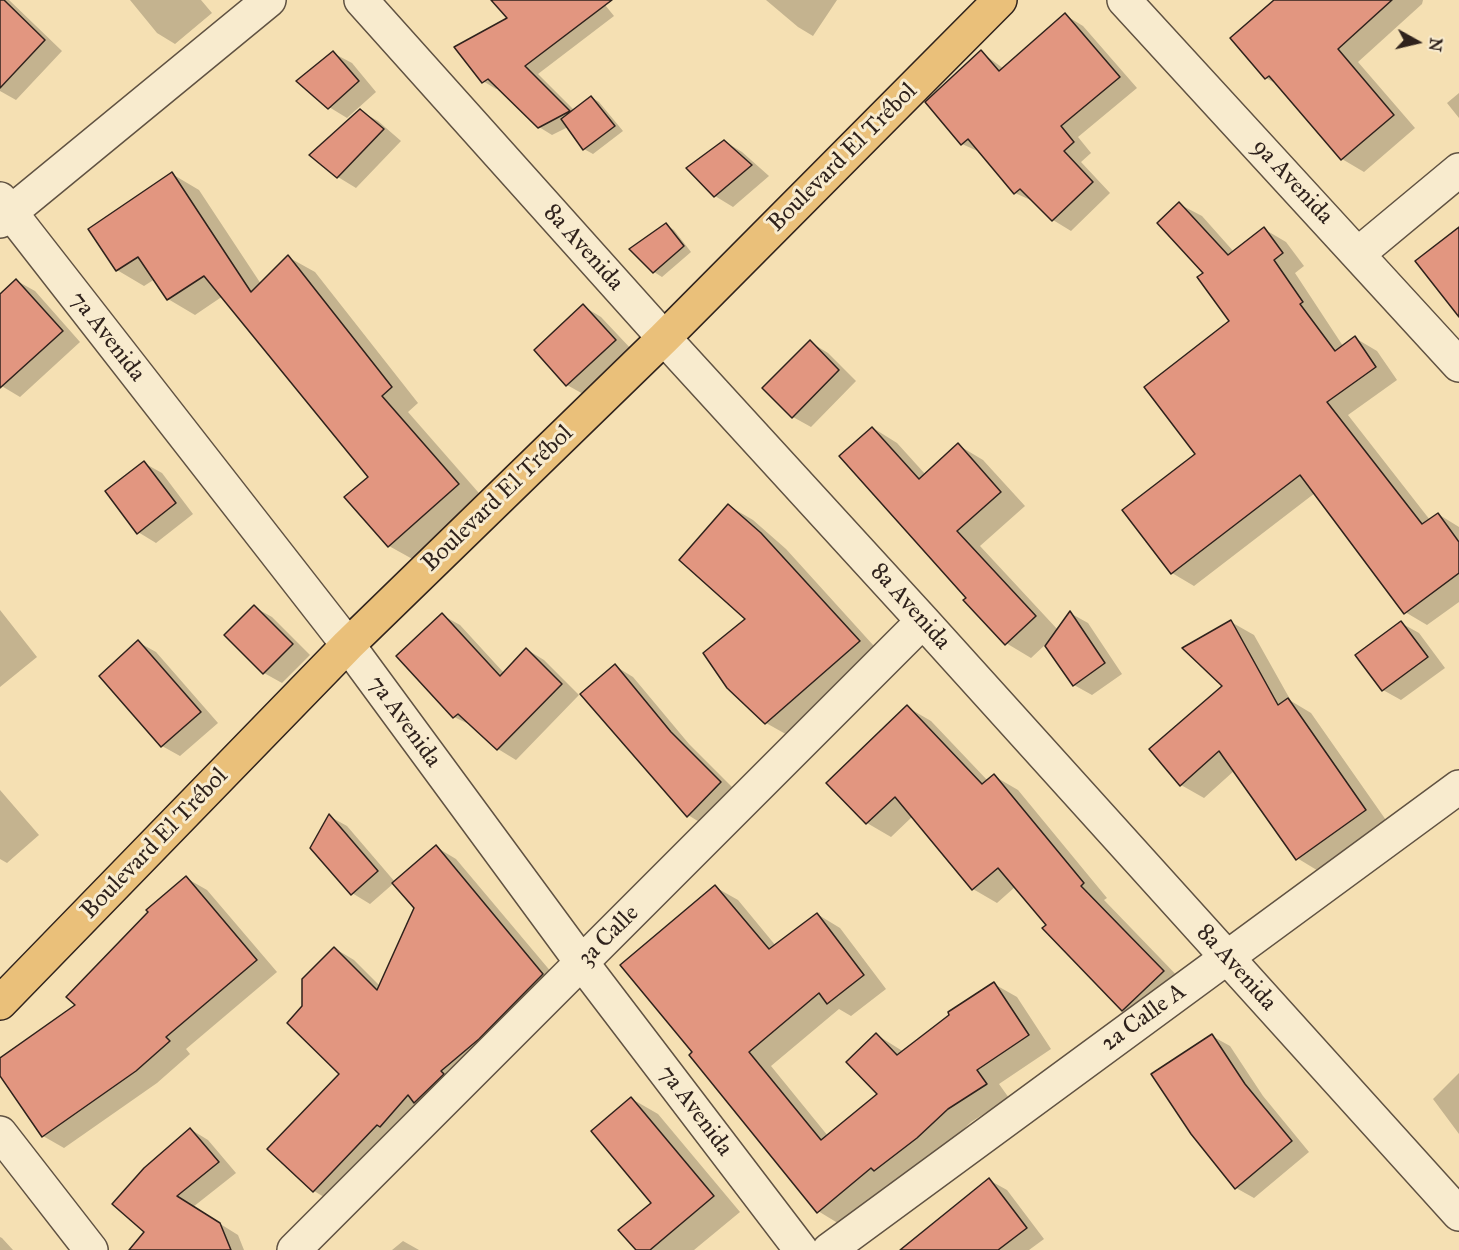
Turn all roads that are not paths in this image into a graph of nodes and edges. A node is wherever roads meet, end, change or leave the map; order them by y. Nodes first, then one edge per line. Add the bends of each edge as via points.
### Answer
1 (269, 0) edge
2 (361, 0) edge
3 (1000, 0) edge
4 (1124, 0) edge
5 (1459, 170) edge
6 (4, 211) edge
7 (1358, 254) junction
8 (664, 338) junction
9 (1459, 365) edge
10 (923, 621) junction
11 (348, 645) junction
12 (1459, 787) edge
13 (1227, 957) junction
14 (582, 963) junction
15 (0, 1003) edge
16 (0, 1133) edge
17 (1459, 1215) edge
18 (91, 1250) edge
19 (294, 1250) edge
20 (801, 1250) edge
21 (829, 1250) edge

1 - 6 street
2 - 8 street, 8a Avenida
3 - 8 main road, Boulevard El Trébol
4 - 7 street, 9a Avenida
5 - 7 street
6 - 11 street, 7a Avenida
7 - 9 street, 9a Avenida
8 - 10 street, 8a Avenida
8 - 11 main road, Boulevard El Trébol
10 - 13 street, 8a Avenida
10 - 14 street, 3a Calle
11 - 14 street, 7a Avenida
11 - 15 main road, Boulevard El Trébol
12 - 13 street, 2a Calle A
13 - 17 street, 8a Avenida
13 - 21 street, 2a Calle A
14 - 19 street, 3a Calle
14 - 20 street, 7a Avenida
16 - 18 street

